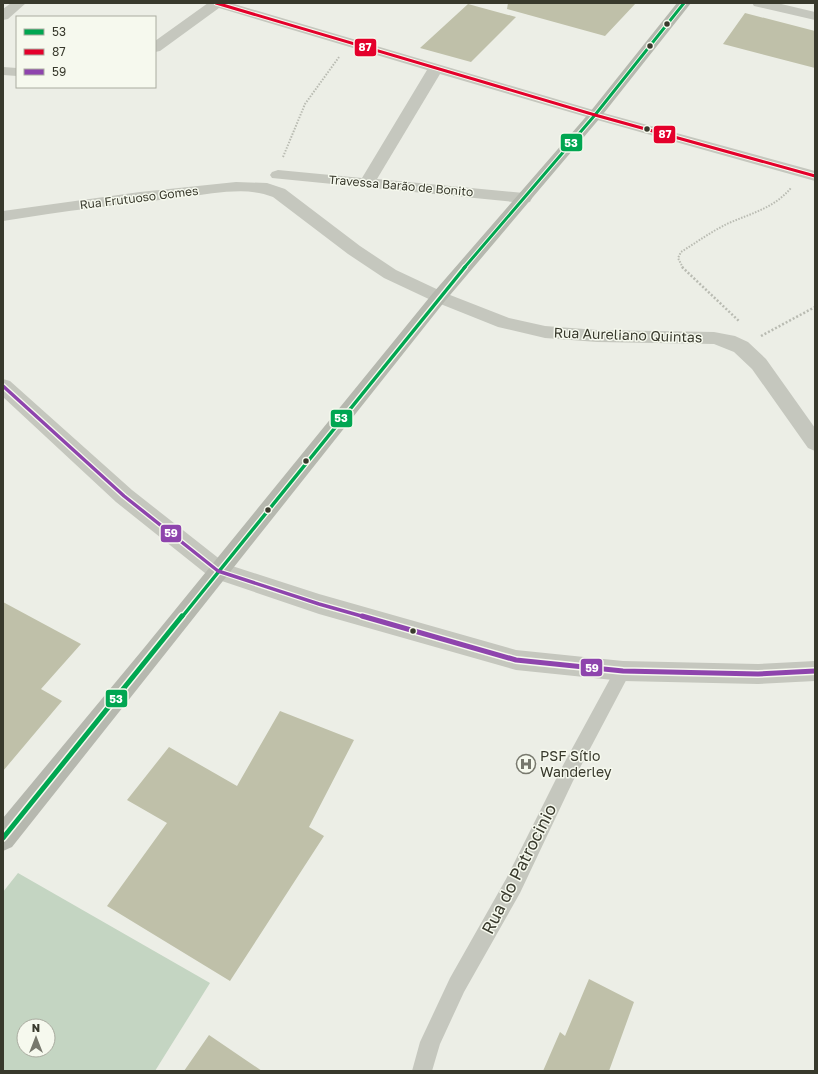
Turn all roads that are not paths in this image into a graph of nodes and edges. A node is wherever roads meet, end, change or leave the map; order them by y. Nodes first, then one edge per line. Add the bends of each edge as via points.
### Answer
1 (19, 3) edge
2 (216, 3) edge
3 (684, 3) edge
4 (759, 3) edge
5 (3, 15) edge
6 (815, 16) edge
7 (156, 47) edge
8 (436, 68) junction
9 (3, 70) edge
10 (16, 72) edge
11 (595, 115) junction
12 (808, 175) edge
13 (277, 182) junction
14 (367, 183) junction
15 (524, 198) junction
16 (3, 216) edge
17 (438, 297) junction
18 (3, 386) edge
19 (815, 443) edge
20 (218, 571) junction
21 (623, 671) junction
22 (815, 671) edge
23 (3, 838) edge
24 (422, 1071) edge

1 - 5 street
2 - 7 street
2 - 8 street
3 - 11 street
4 - 6 street
8 - 11 street
8 - 14 street
9 - 10 street
11 - 12 street
11 - 15 street
13 - 14 street, Travessa Barão de Bonito
13 - 16 street, Rua Frutuoso Gomes via 258,187 125,199
13 - 17 street, Rua Aureliano Quintas via 354,250 390,274
14 - 15 street, Travessa Barão de Bonito
15 - 17 street
17 - 19 street, Rua Aureliano Quintas via 506,323 546,332 597,336 700,336 728,341 741,347 759,364
17 - 20 street
18 - 20 street via 124,496
20 - 21 street via 319,604 516,660
20 - 23 street
21 - 22 street via 758,674
21 - 24 lane, Rua do Patrocinio via 567,775 512,886 456,985 430,1042

